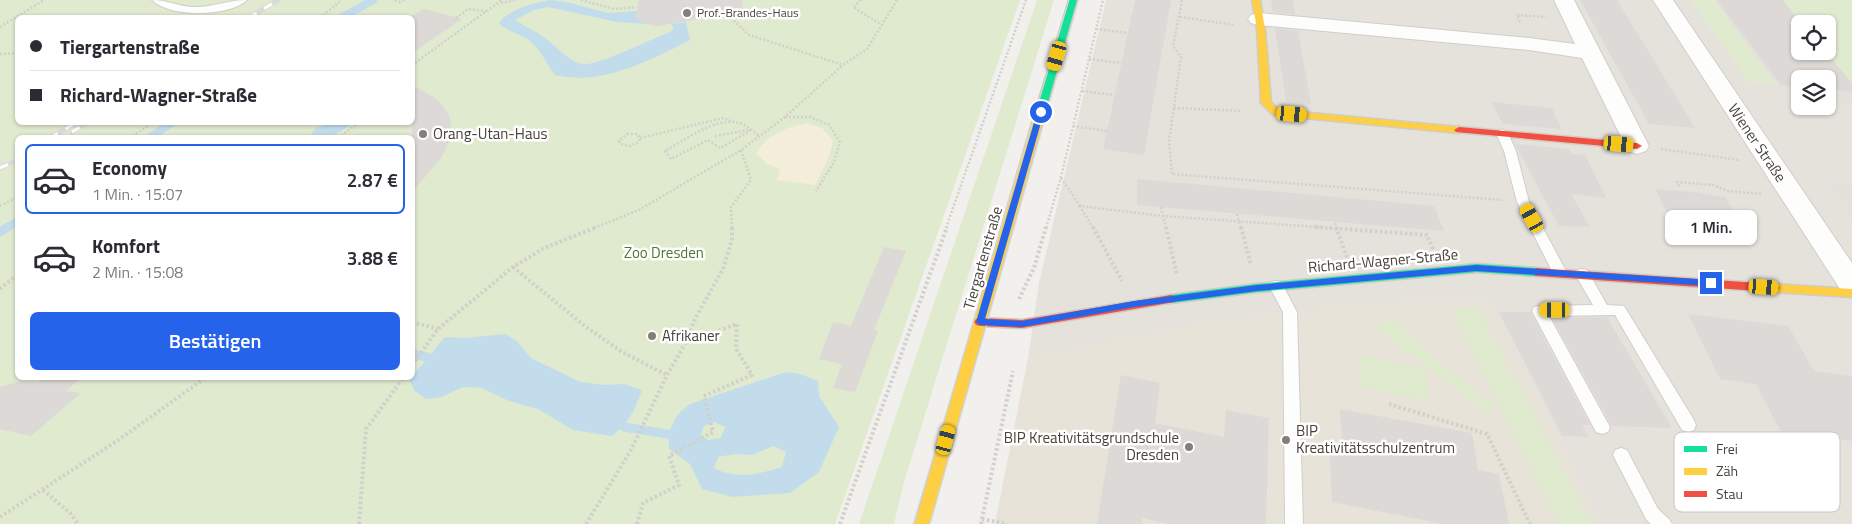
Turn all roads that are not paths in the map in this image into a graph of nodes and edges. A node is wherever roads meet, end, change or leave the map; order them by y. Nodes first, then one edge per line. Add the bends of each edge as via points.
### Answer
1 (158, 0) edge
2 (242, 0) edge
3 (1073, 0) edge
4 (1663, 0) edge
5 (1569, 10) edge
6 (1258, 16) edge
7 (1590, 53) junction
8 (1502, 133) junction
9 (1637, 146) joint
10 (1560, 273) junction
11 (1582, 274) junction
12 (1852, 285) edge
13 (1276, 286) junction
14 (1852, 293) edge
15 (1603, 310) junction
16 (980, 322) junction
17 (1688, 425) dead end
18 (1602, 428) dead end
19 (1621, 455) dead end
20 (922, 524) edge
21 (1294, 524) edge
22 (1663, 524) edge

1 - 2 lane via 169,8 188,11 204,11
3 - 16 street, Tiergartenstraße
4 - 12 street, Wiener Straße
5 - 7 street
6 - 7 street
6 - 8 street via 1266,103 1276,113
7 - 9 street
8 - 9 street
8 - 10 lane via 1523,202
10 - 11 street, Richard-Wagner-Straße
10 - 13 street, Richard-Wagner-Straße via 1476,268
11 - 14 street, Richard-Wagner-Straße
11 - 15 lane
13 - 16 street, Richard-Wagner-Straße via 1134,304 1022,324
13 - 21 lane via 1290,312
15 - 17 lane via 1619,310
15 - 18 lane via 1539,310
16 - 20 street, Tiergartenstraße
19 - 22 lane via 1652,514

